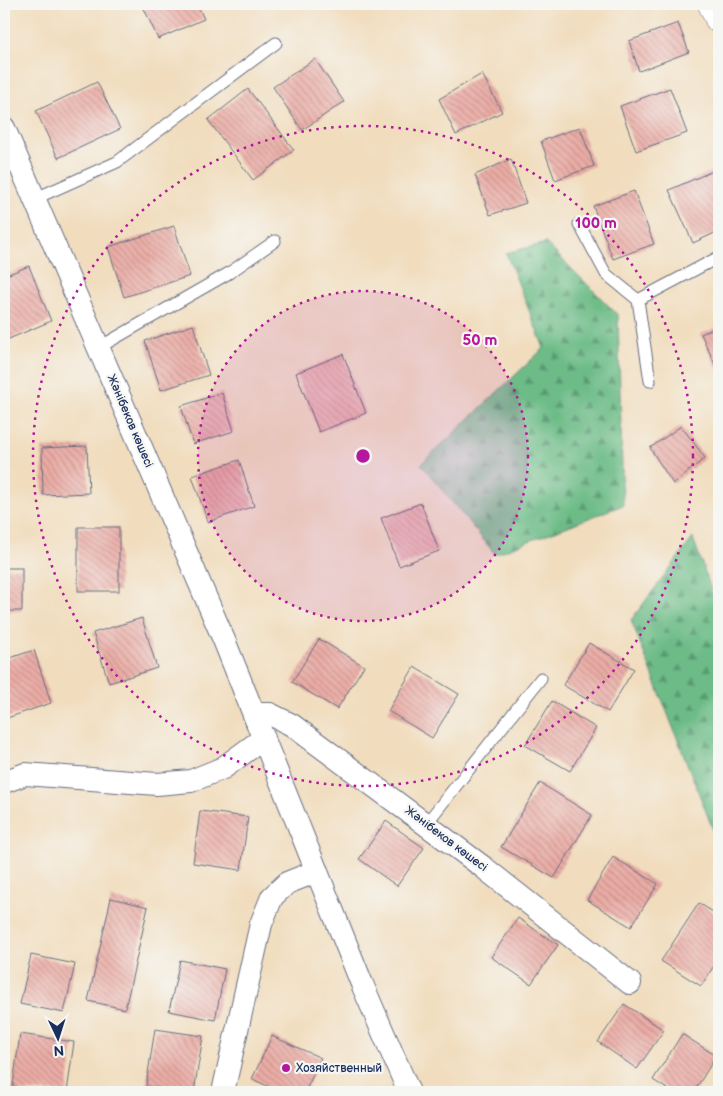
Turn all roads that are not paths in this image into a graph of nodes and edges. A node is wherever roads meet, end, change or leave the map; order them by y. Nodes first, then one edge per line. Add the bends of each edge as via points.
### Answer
1 (712, 4) edge
2 (719, 19) edge
3 (276, 43) dead end
4 (4, 128) edge
5 (34, 199) junction
6 (579, 224) dead end
7 (275, 241) dead end
8 (719, 257) edge
9 (638, 300) junction
10 (98, 348) junction
11 (650, 381) dead end
12 (541, 678) dead end
13 (254, 714) junction
14 (264, 738) junction
15 (4, 782) edge
16 (426, 824) junction
17 (317, 871) junction
18 (630, 982) dead end
19 (223, 1092) edge
20 (409, 1092) edge

1 - 2 street
3 - 5 lane via 117,162
4 - 5 street, Жәнібеков көшесі
5 - 10 street, Жәнібеков көшесі
6 - 9 lane via 606,274
7 - 10 lane via 229,273
8 - 9 lane
9 - 11 lane
10 - 13 street, Жәнібеков көшесі
12 - 16 lane
13 - 14 street, Жәнібеков көшесі
13 - 16 street, Жәнібеков көшесі via 270,714 292,725
14 - 15 street via 223,768 191,781 157,784 25,774
14 - 17 street, Жәнібеков көшесі
16 - 18 street, Жәнібеков көшесі
17 - 19 street via 287,883 272,897 261,924
17 - 20 street, Жәнібеков көшесі

